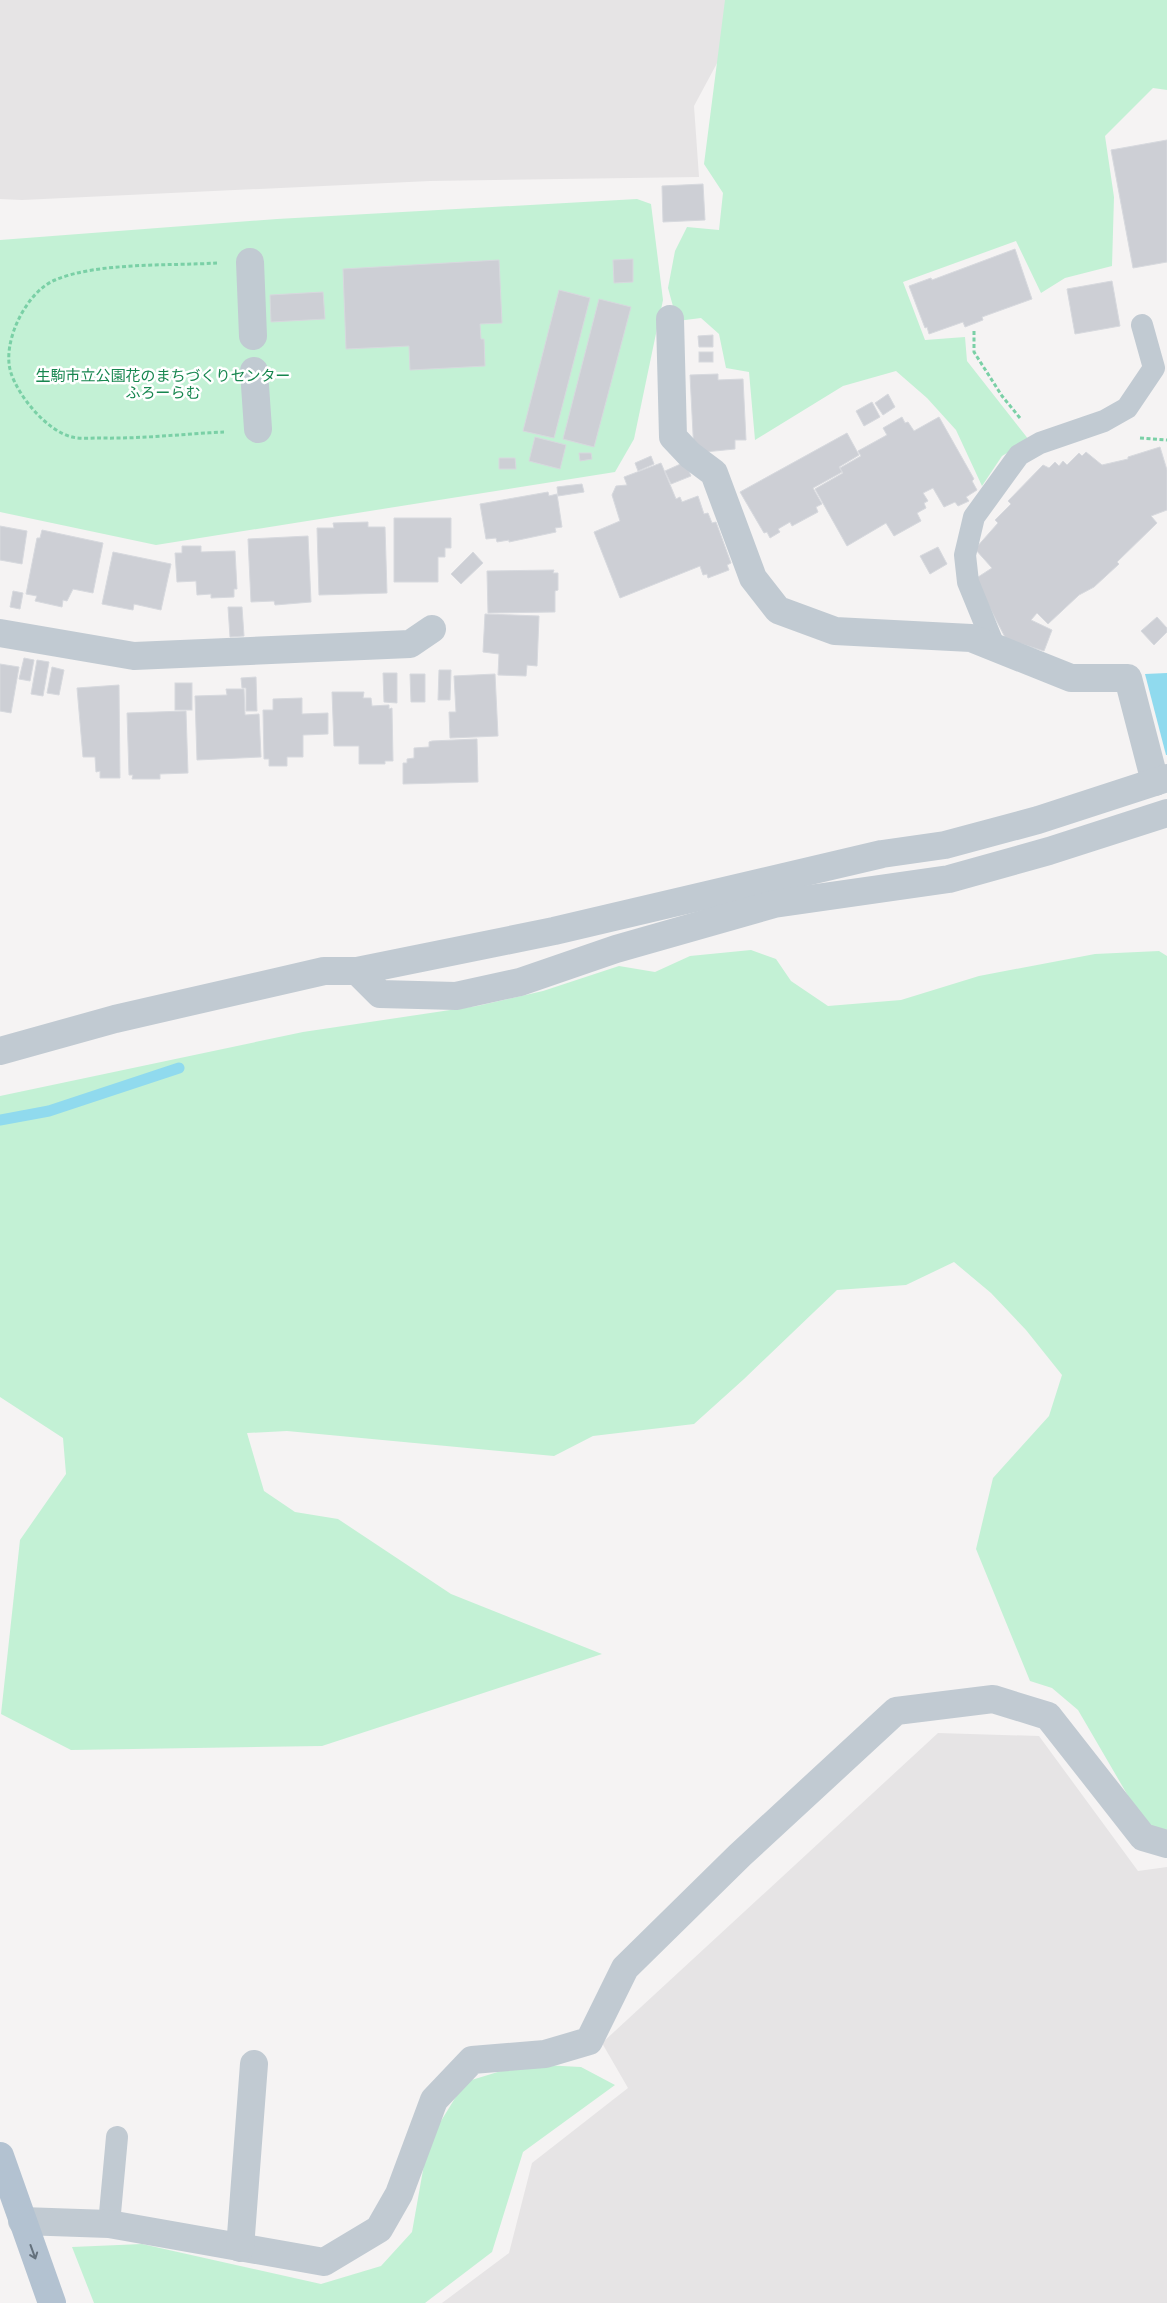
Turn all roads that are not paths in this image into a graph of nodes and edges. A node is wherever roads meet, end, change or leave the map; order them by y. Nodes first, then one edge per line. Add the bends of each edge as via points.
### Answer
1 (250, 262) road end
2 (670, 319) dead end
3 (1142, 325) dead end
4 (253, 336) dead end
5 (254, 371) dead end
6 (258, 429) road end
7 (432, 629) dead end
8 (0, 633) edge
9 (996, 648) junction
10 (1161, 780) edge
11 (1167, 813) edge
12 (357, 971) junction
13 (0, 1051) edge
14 (1167, 1844) edge
15 (254, 2064) dead end
16 (117, 2137) dead end
17 (0, 2156) edge
18 (22, 2221) junction
19 (110, 2224) junction
20 (240, 2248) junction
21 (52, 2303) edge

1 - 4 street
2 - 9 street via 674,437 690,455 714,473 752,578 778,610 835,631 971,638
3 - 9 lane via 1154,368 1127,408 1104,421 1040,443 1019,455 974,517 965,555 968,582
5 - 6 street
7 - 8 street via 410,644 134,656
9 - 10 street via 1071,678 1128,678
10 - 12 street via 1038,820 945,845 882,854 554,931
11 - 12 street via 949,879 774,904 616,949 520,982 456,996 380,994
12 - 13 street via 324,971 115,1019
14 - 20 street via 1143,1838 1048,1716 993,1699 896,1711 740,1855 626,1968 589,2041 545,2054 472,2060 434,2100 399,2194 379,2229 324,2262
15 - 20 street
16 - 19 lane
17 - 18 main road
18 - 19 street
18 -> 21 main road
19 - 20 street

